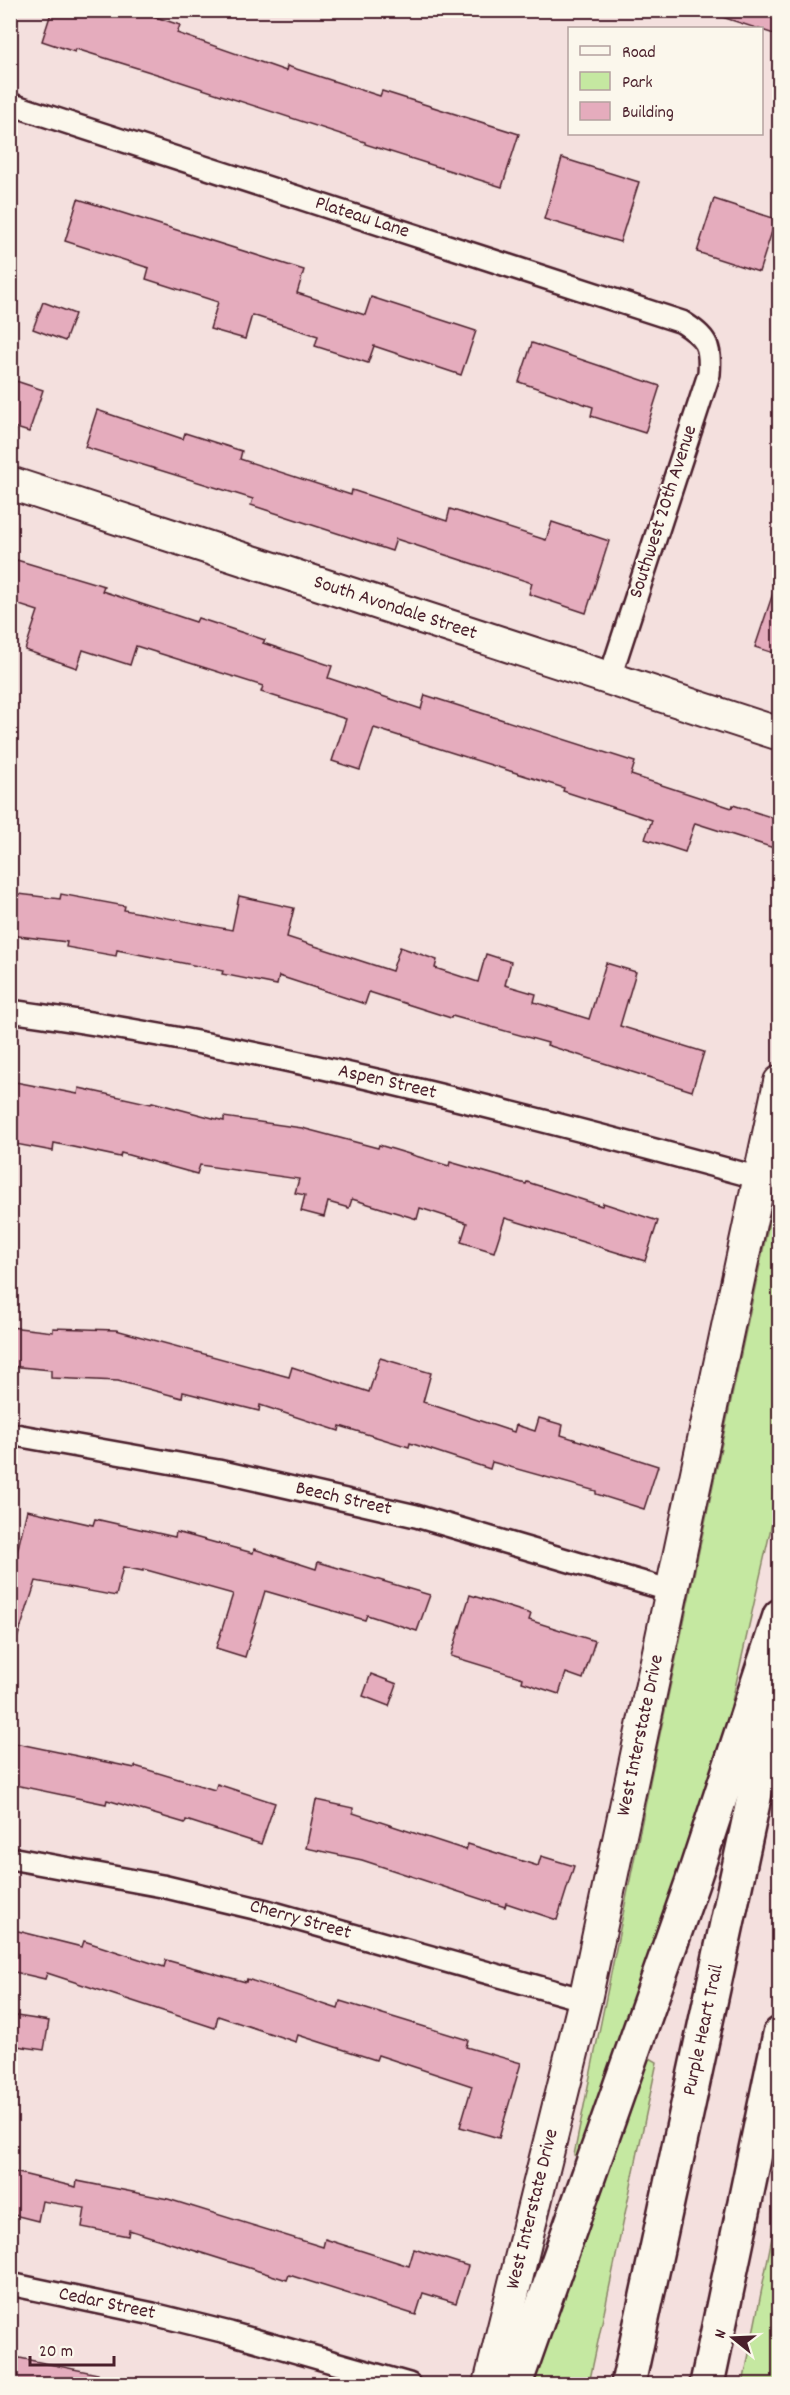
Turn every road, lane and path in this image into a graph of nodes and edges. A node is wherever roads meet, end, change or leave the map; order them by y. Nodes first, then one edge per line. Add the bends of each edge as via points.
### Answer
1 (10, 104) edge
2 (708, 342) joint
3 (10, 483) edge
4 (609, 680) junction
5 (780, 734) edge
6 (10, 1011) edge
7 (780, 1082) edge
8 (759, 1178) junction
9 (10, 1434) edge
10 (672, 1591) junction
11 (780, 1616) edge
12 (780, 1677) edge
13 (10, 1858) edge
14 (585, 2000) junction
15 (780, 2034) edge
16 (10, 2284) edge
17 (409, 2385) edge
18 (490, 2385) edge
19 (514, 2385) edge
20 (628, 2385) edge
21 (707, 2385) edge

1 - 2 street, Plateau Lane via 682,322
2 - 4 street, Southwest 20th Avenue via 709,374
3 - 4 main road, South Avondale Street
4 - 5 main road, South Avondale Street
6 - 8 street, Aspen Street via 146,1033 386,1081
7 - 8 main road, West Interstate Drive
8 - 10 main road, West Interstate Drive
9 - 10 street, Beech Street via 218,1471 406,1513
10 - 14 main road, West Interstate Drive
11 - 19 highway via 692,1882
12 - 20 highway, Purple Heart Trail
13 - 14 street, Cherry Street via 162,1886 267,1911
14 - 18 main road, West Interstate Drive
15 - 21 highway
16 - 17 street, Cedar Street via 230,2333

